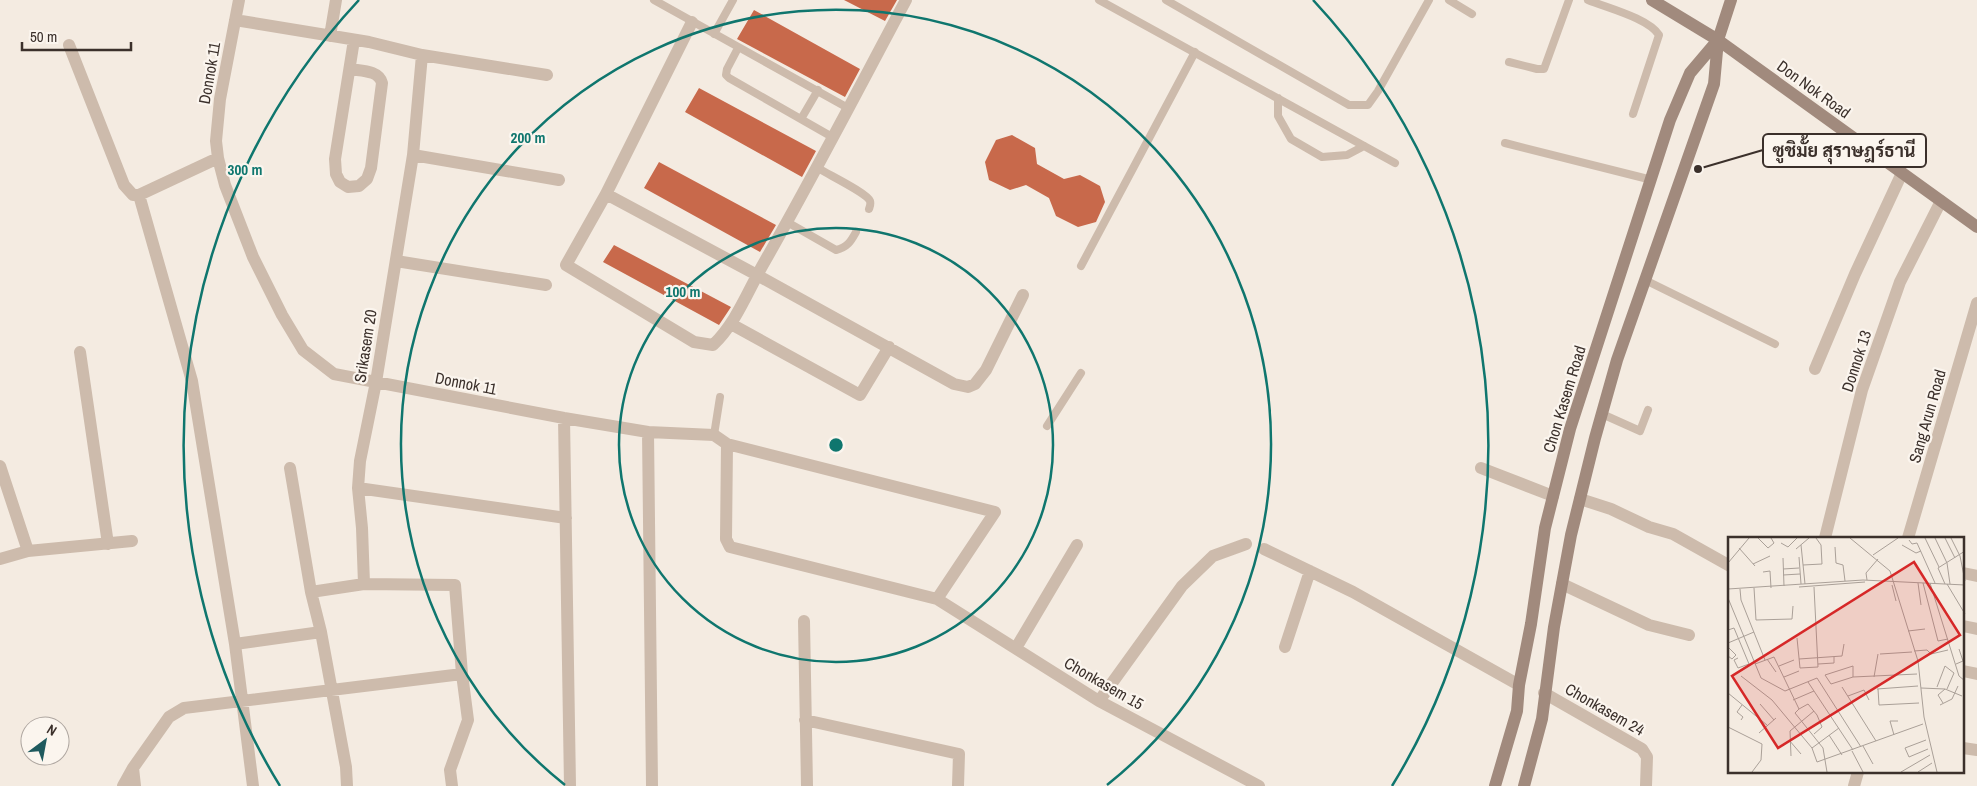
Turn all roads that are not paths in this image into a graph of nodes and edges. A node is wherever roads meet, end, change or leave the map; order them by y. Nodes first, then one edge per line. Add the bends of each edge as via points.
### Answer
1 (239, 0) edge
2 (336, 0) edge
3 (654, 0) edge
4 (733, 0) edge
5 (906, 0) edge
6 (1099, 0) edge
7 (1166, 0) edge
8 (1429, 0) edge
9 (1449, 0) edge
10 (1569, 0) edge
11 (1588, 0) edge
12 (1652, 0) edge
13 (1730, 0) edge
14 (1472, 14) dead end
15 (235, 20) junction
16 (692, 22) junction
17 (714, 34) junction
18 (330, 36) junction
19 (354, 40) junction
20 (1718, 40) junction
21 (69, 45) dead end
22 (738, 48) junction
23 (1195, 52) junction
24 (422, 55) junction
25 (1508, 62) dead end
26 (350, 69) junction
27 (547, 75) dead end
28 (818, 90) junction
29 (1278, 98) junction
30 (848, 108) junction
31 (1633, 114) dead end
32 (802, 119) junction
33 (834, 138) junction
34 (1506, 143) dead end
35 (1364, 146) junction
36 (413, 155) junction
37 (218, 158) junction
38 (1395, 163) dead end
39 (818, 168) junction
40 (1902, 173) junction
41 (559, 180) dead end
42 (1652, 180) junction
43 (606, 194) junction
44 (140, 195) junction
45 (1942, 201) junction
46 (869, 209) dead end
47 (787, 222) junction
48 (1977, 227) edge
49 (856, 232) dead end
50 (396, 261) junction
51 (1081, 266) dead end
52 (757, 275) junction
53 (1645, 280) junction
54 (546, 285) dead end
55 (1023, 295) dead end
56 (1977, 303) edge
57 (731, 324) junction
58 (1775, 344) dead end
59 (889, 347) junction
60 (80, 352) dead end
61 (1816, 369) dead end
62 (1081, 373) dead end
63 (376, 382) junction
64 (720, 397) dead end
65 (1648, 410) dead end
66 (1602, 414) junction
67 (564, 418) junction
68 (1047, 426) dead end
69 (648, 432) junction
70 (714, 435) junction
71 (727, 444) junction
72 (0, 466) edge
73 (290, 468) dead end
74 (1481, 468) dead end
75 (358, 488) junction
76 (1553, 496) junction
77 (1580, 499) junction
78 (566, 518) junction
79 (1825, 537) edge
80 (1908, 537) edge
81 (132, 542) dead end
82 (108, 544) junction
83 (1246, 544) dead end
84 (1077, 545) dead end
85 (1264, 549) dead end
86 (28, 551) junction
87 (0, 559) edge
88 (1728, 565) edge
89 (1310, 571) junction
90 (1964, 574) edge
91 (1977, 576) edge
92 (364, 584) junction
93 (1562, 584) junction
94 (311, 592) junction
95 (937, 599) junction
96 (804, 621) dead end
97 (1964, 626) edge
98 (1977, 629) edge
99 (321, 632) junction
100 (1689, 635) dead end
101 (235, 644) junction
102 (1285, 647) dead end
103 (1016, 648) junction
104 (1964, 672) edge
105 (462, 674) junction
106 (1977, 674) edge
107 (1519, 685) junction
108 (331, 691) junction
109 (1544, 693) junction
110 (241, 701) junction
111 (1099, 701) junction
112 (805, 720) junction
113 (1964, 748) edge
114 (1977, 750) edge
115 (133, 768) junction
116 (123, 786) edge
117 (135, 786) edge
118 (253, 786) edge
119 (347, 786) edge
120 (452, 786) edge
121 (570, 786) edge
122 (652, 786) edge
123 (806, 786) edge
124 (958, 786) edge
125 (1259, 786) edge
126 (1495, 786) edge
127 (1524, 786) edge
128 (1646, 786) edge

1 - 15 street, Donnok 11
2 - 18 street
3 - 16 lane
4 - 17 lane
5 - 30 street
6 - 23 lane
7 - 8 lane via 1349,105 1368,105
9 - 14 lane
10 - 25 lane via 1544,69
11 - 31 lane via 1646,23 1659,35
12 - 20 main road, Don Nok Road
13 - 20 main road, Chon Kasem Road
15 - 18 street
15 - 37 street, Donnok 11 via 220,99 216,141
16 - 17 lane
16 - 43 street
17 - 22 lane
18 - 19 street
19 - 24 street
19 - 26 street
20 - 40 main road, Don Nok Road
20 - 42 main road, Chon Kasem Road via 1690,73 1670,120
20 - 53 main road, Chon Kasem Road via 1714,84
21 - 44 street via 124,186 134,195
22 - 28 lane
22 - 32 lane via 726,75
23 - 29 lane
23 - 51 lane
24 - 27 street
24 - 36 street, Srikasem 20
26 - 26 street via 335,159 336,174 340,182 359,186 369,173 382,84 379,76
28 - 30 lane
28 - 32 lane
29 - 35 lane
29 - 35 lane via 1278,116 1291,140 1314,153 1322,157 1347,155
30 - 33 street
32 - 33 lane
33 - 39 street
34 - 42 lane
35 - 38 lane
36 - 41 street
36 - 50 street, Srikasem 20
37 - 44 street
37 - 63 street, Donnok 11 via 225,185 254,256 302,350 334,374
39 - 46 lane via 869,199
39 - 47 street
40 - 45 main road, Don Nok Road
40 - 61 street
42 - 76 main road, Chon Kasem Road via 1570,429
43 - 52 street
43 - 57 street via 566,265 694,342 713,345
44 - 101 street via 192,381
45 - 48 main road, Don Nok Road
45 - 79 street, Donnok 13 via 1900,282 1862,390
47 - 49 lane via 836,250 850,243
47 - 52 street
50 - 54 street
50 - 63 street, Srikasem 20
52 - 57 street
52 - 59 street
53 - 58 lane
53 - 66 main road, Chon Kasem Road
55 - 59 street via 976,384 968,387 954,384
56 - 80 street, Sang Arun Road
57 - 59 street via 860,394
60 - 82 street
62 - 68 lane
63 - 67 street, Donnok 11
63 - 75 street, Srikasem 20 via 360,461
64 - 70 lane
65 - 66 lane via 1640,431
66 - 77 main road, Chon Kasem Road
67 - 69 street, Donnok 11
67 - 78 street
69 - 70 street, Donnok 11
69 - 122 street
70 - 71 street
71 - 95 street, Chonkasem 15 via 726,539 730,547
71 - 95 street via 994,512
72 - 86 street
73 - 94 street
74 - 76 street
75 - 78 street
75 - 92 street, Srikasem 20
76 - 107 main road, Chon Kasem Road
77 - 88 street via 1673,534
77 - 93 main road, Chon Kasem Road
78 - 121 street
81 - 82 street
82 - 86 street
83 - 111 street via 1213,556 1182,586
84 - 103 street
85 - 89 street
86 - 87 street
89 - 102 street
89 - 107 street
90 - 91 street
92 - 94 street
92 - 105 street via 455,585
93 - 100 street via 1649,625
93 - 109 main road, Chon Kasem Road
94 - 99 street
95 - 103 street, Chonkasem 15
96 - 112 street
97 - 98 street
99 - 101 street
99 - 108 street
101 - 110 street
103 - 111 street, Chonkasem 15
104 - 106 street
105 - 108 street
105 - 120 street via 468,720 450,770
107 - 126 main road, Chon Kasem Road via 1517,711
108 - 110 street
108 - 119 street
109 - 127 main road, Chon Kasem Road via 1542,719
109 - 128 street, Chonkasem 24 via 1642,748 1647,757
110 - 115 street via 184,708 169,717
110 - 118 street
111 - 125 street, Chonkasem 15
112 - 123 street
112 - 124 street via 959,754
113 - 114 street
115 - 116 street
115 - 117 street

